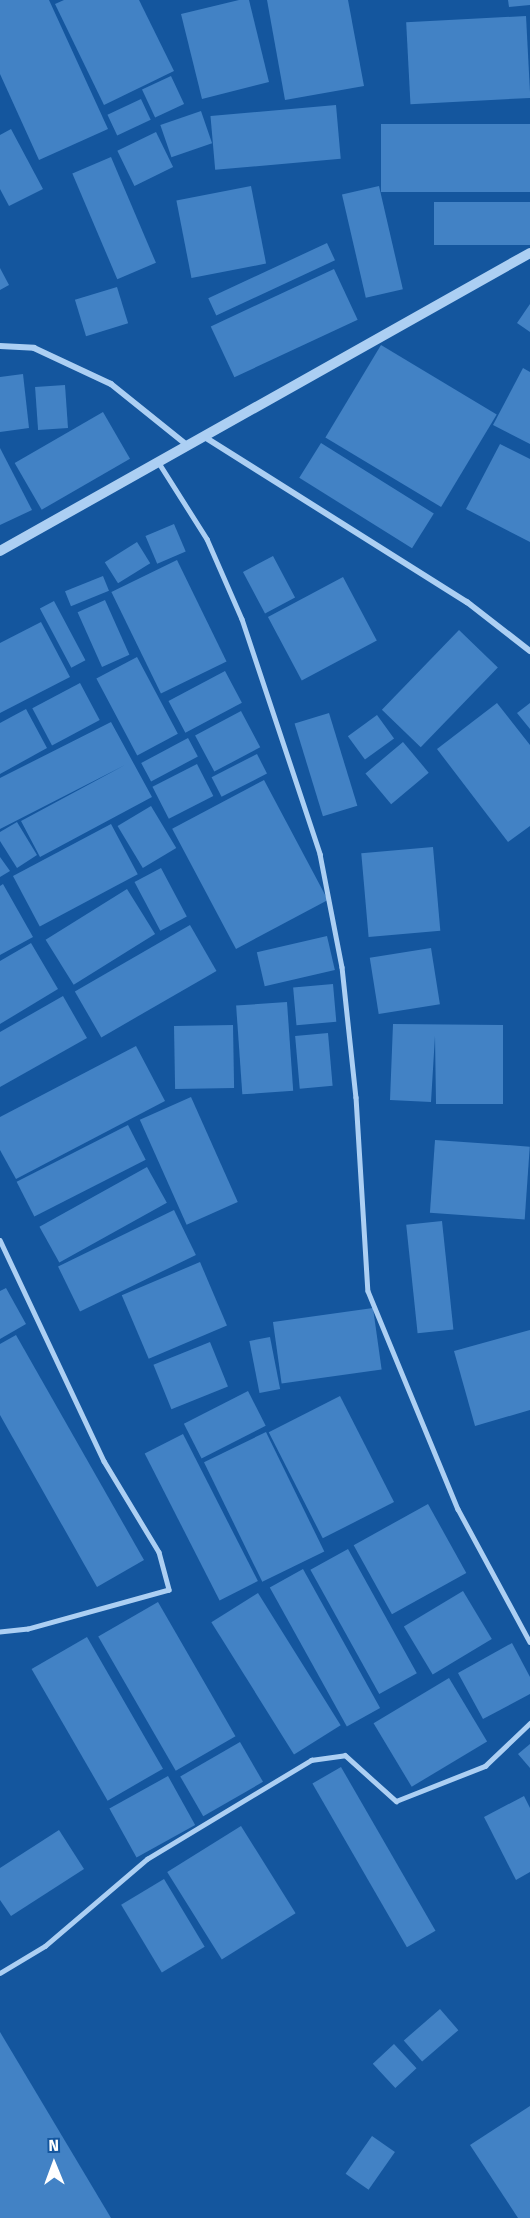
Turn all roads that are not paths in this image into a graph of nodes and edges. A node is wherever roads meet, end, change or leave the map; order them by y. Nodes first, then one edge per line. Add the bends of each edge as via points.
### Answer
1 (530, 253) edge
2 (0, 346) edge
3 (203, 435) junction
4 (187, 445) junction
5 (157, 461) junction
6 (0, 550) edge
7 (530, 651) edge
8 (0, 1240) edge
9 (0, 1632) edge
10 (530, 1642) edge
11 (530, 1723) edge
12 (0, 1973) edge

1 - 3 street
2 - 4 street via 34,348 111,384
3 - 4 street
3 - 7 street via 467,602
4 - 5 street
5 - 6 street
5 - 10 lane via 207,538 242,619 320,854 342,967 356,1097 368,1291 458,1509
8 - 9 lane via 104,1461 159,1552 169,1590 28,1629
11 - 12 lane via 485,1766 396,1801 345,1755 311,1760 147,1859 45,1946

